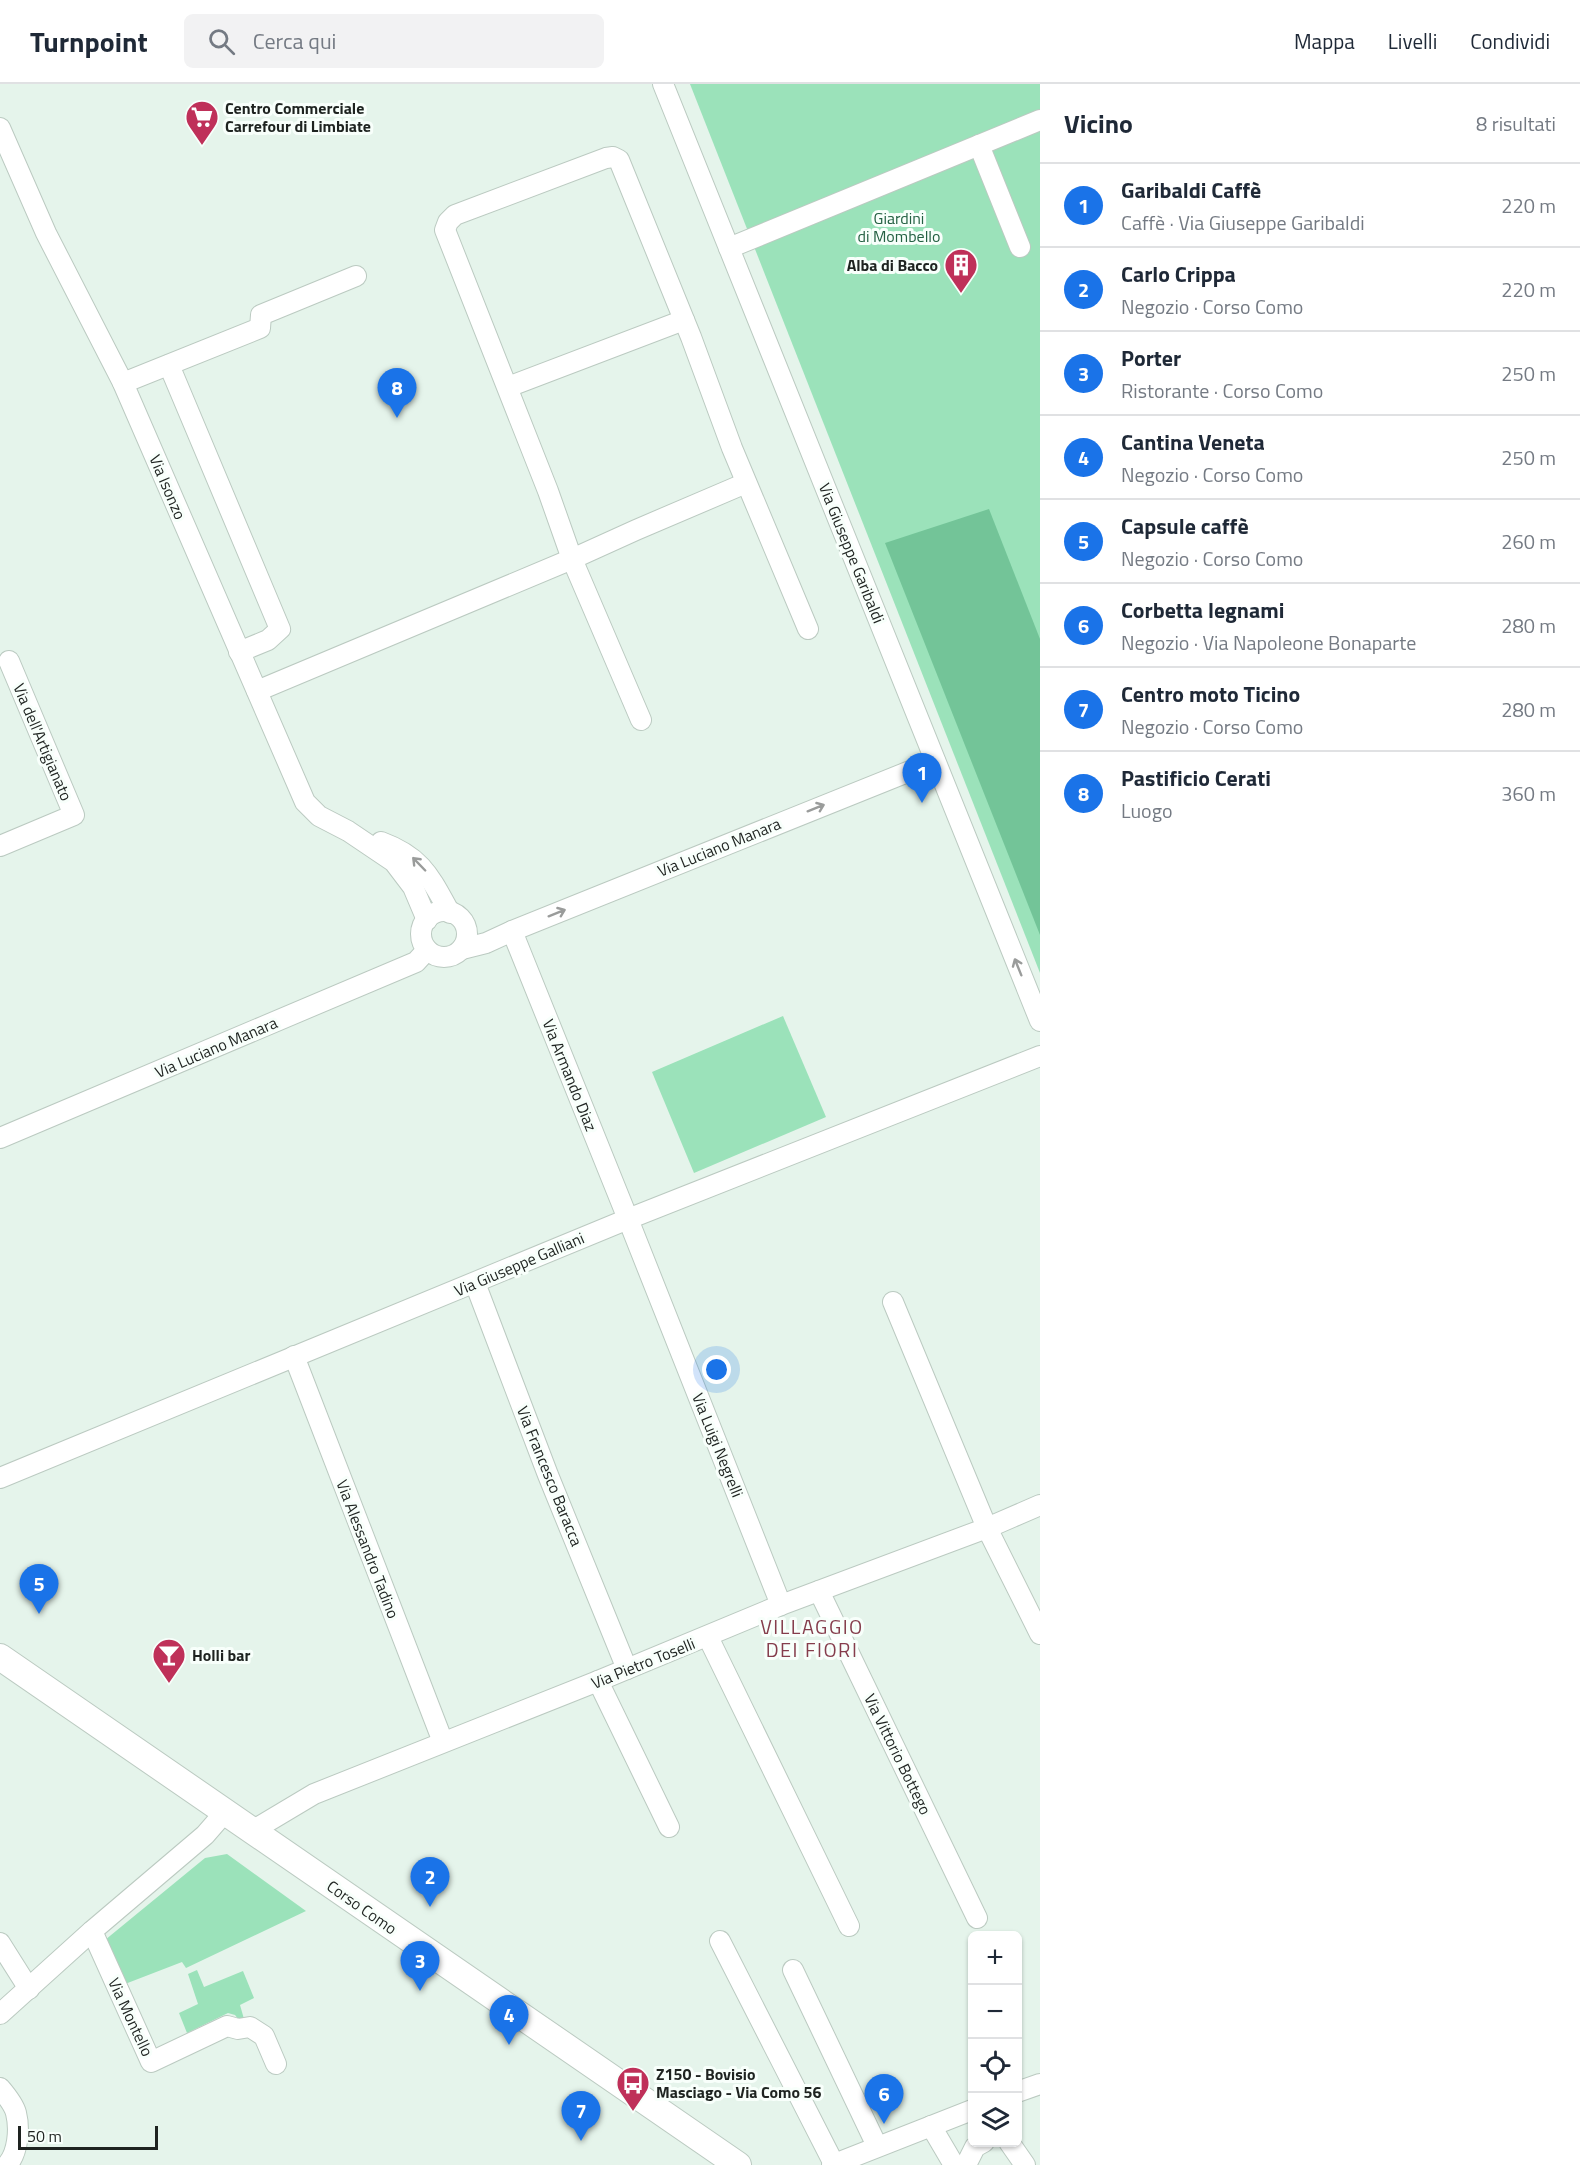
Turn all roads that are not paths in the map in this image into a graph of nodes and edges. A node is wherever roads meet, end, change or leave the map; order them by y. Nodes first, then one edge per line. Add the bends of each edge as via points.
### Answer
1 (663, 84) edge
2 (1040, 120) edge
3 (0, 128) edge
4 (979, 145) junction
5 (1020, 247) dead end
6 (729, 248) junction
7 (356, 276) dead end
8 (684, 320) junction
9 (169, 365) junction
10 (123, 383) junction
11 (508, 387) junction
12 (746, 483) junction
13 (572, 560) junction
14 (808, 629) dead end
15 (239, 652) junction
16 (9, 661) dead end
17 (257, 691) junction
18 (641, 720) dead end
19 (935, 760) junction
20 (348, 831) junction
21 (0, 846) edge
22 (457, 919) junction
23 (427, 920) junction
24 (508, 933) junction
25 (462, 949) junction
26 (427, 950) junction
27 (1040, 1021) edge
28 (1040, 1056) edge
29 (0, 1138) edge
30 (628, 1219) junction
31 (475, 1283) junction
32 (893, 1302) dead end
33 (294, 1356) junction
34 (0, 1478) edge
35 (1040, 1505) edge
36 (987, 1528) junction
37 (819, 1591) junction
38 (781, 1605) junction
39 (1040, 1634) edge
40 (708, 1636) junction
41 (0, 1657) edge
42 (627, 1669) junction
43 (598, 1681) junction
44 (443, 1742) junction
45 (225, 1812) junction
46 (669, 1827) dead end
47 (252, 1831) junction
48 (977, 1918) dead end
49 (849, 1926) dead end
50 (93, 1931) junction
51 (720, 1941) dead end
52 (0, 1943) edge
53 (793, 1970) dead end
54 (29, 1989) junction
55 (0, 2014) edge
56 (276, 2064) dead end
57 (1040, 2084) edge
58 (0, 2088) edge
59 (1022, 2090) edge
60 (968, 2112) edge
61 (931, 2126) junction
62 (877, 2146) junction
63 (975, 2147) edge
64 (1012, 2147) edge
65 (7, 2165) edge
66 (738, 2165) edge
67 (833, 2165) edge
68 (954, 2165) edge
69 (966, 2165) edge
70 (1025, 2165) edge

1 - 6 street, Via Giuseppe Garibaldi
2 - 4 street
3 - 10 street, Via Isonzo via 46,233
4 - 5 street
4 - 6 street
6 - 19 street, Via Giuseppe Garibaldi
7 - 9 street via 261,315 260,328
8 - 11 street
8 - 11 street via 619,160 613,157 455,215 445,230
8 - 12 street
9 - 10 street
9 - 15 street via 280,629 268,640
10 - 15 street, Via Isonzo
11 - 13 street
12 - 13 street
12 - 14 street
13 - 17 street
13 - 18 street
15 - 17 street, Via Isonzo
16 - 21 street, Via dell'Artigianato via 74,815
17 - 20 street, Via Isonzo via 305,802 319,816
24 -> 19 street, Via Luciano Manara
27 -> 19 street, Via Giuseppe Garibaldi
22 -> 20 street, Via Isonzo via 429,875 412,857
20 - 23 street, Via Isonzo via 394,862 413,887
22 - 23 street via 437,913
22 - 24 street via 478,932
22 - 25 street via 467,937
23 - 26 street via 422,932
24 - 25 street, Via Luciano Manara
24 - 30 street, Via Armando Diaz
25 - 26 street via 444,957
26 - 29 street, Via Luciano Manara via 416,962
28 - 30 street, Via Giuseppe Galliani
30 - 31 street, Via Giuseppe Galliani
30 - 38 street, Via Luigi Negrelli
31 - 33 street, Via Giuseppe Galliani
31 - 42 street, Via Francesco Baracca
32 - 36 street
33 - 34 street, Via Giuseppe Galliani
33 - 44 street, Via Alessandro Tadino
35 - 36 street, Via Pietro Toselli
36 - 37 street, Via Pietro Toselli
36 - 39 street
37 - 38 street, Via Pietro Toselli
37 - 48 street, Via Vittorio Bottego
38 - 40 street, Via Pietro Toselli
40 - 42 street, Via Pietro Toselli
40 - 49 street
41 - 45 main road, Corso Como
42 - 43 street, Via Pietro Toselli
43 - 44 street, Via Pietro Toselli
43 - 46 street
44 - 47 street, Via Pietro Toselli via 314,1794
45 - 47 main road, Corso Como
45 - 50 street via 204,1835
47 - 66 main road, Corso Como
50 - 54 street
50 - 56 street, Via Montello via 151,2062 227,2026 250,2027 264,2036
51 - 67 street
52 - 54 street
53 - 62 street
54 - 55 street
57 - 59 street
58 - 65 street via 16,2112 16,2144
60 - 61 street
61 - 62 street
61 - 68 street
62 - 67 street
63 - 69 street
64 - 70 street

